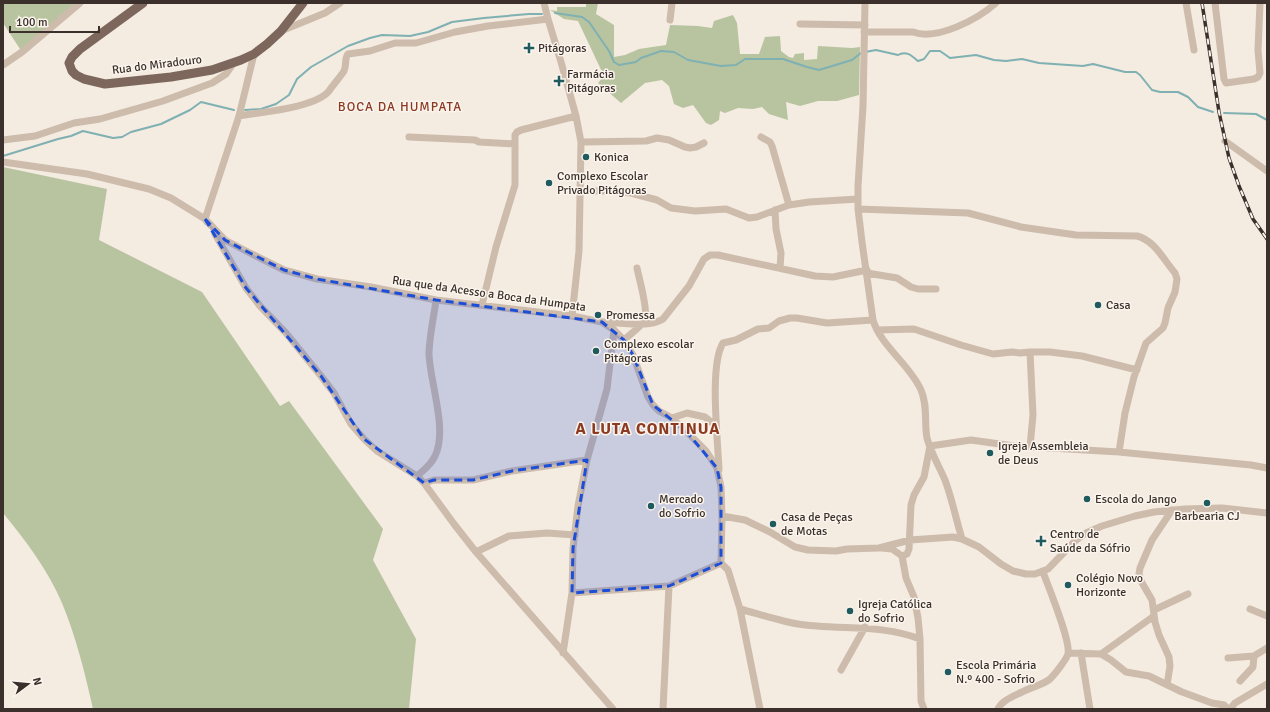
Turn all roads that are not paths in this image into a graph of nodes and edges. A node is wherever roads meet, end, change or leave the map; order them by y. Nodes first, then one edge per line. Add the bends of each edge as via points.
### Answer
1 (80, 3) edge
2 (143, 3) edge
3 (303, 3) edge
4 (340, 3) edge
5 (544, 3) edge
6 (672, 3) edge
7 (865, 3) edge
8 (996, 3) edge
9 (1186, 3) edge
10 (1216, 3) edge
11 (1260, 3) edge
12 (548, 19) junction
13 (670, 20) dead end
14 (800, 24) dead end
15 (865, 29) junction
16 (281, 31) junction
17 (1194, 50) dead end
18 (254, 54) junction
19 (233, 64) junction
20 (3, 65) edge
21 (239, 116) junction
22 (576, 116) junction
23 (761, 137) dead end
24 (409, 138) dead end
25 (3, 140) edge
26 (1225, 141) dead end
27 (581, 142) junction
28 (704, 143) dead end
29 (515, 144) junction
30 (3, 162) edge
31 (1267, 171) edge
32 (581, 191) junction
33 (858, 199) junction
34 (789, 205) junction
35 (858, 209) junction
36 (775, 210) junction
37 (205, 219) junction
38 (637, 268) dead end
39 (780, 268) junction
40 (867, 272) junction
41 (936, 289) dead end
42 (436, 300) junction
43 (482, 305) junction
44 (572, 316) junction
45 (874, 320) junction
46 (602, 322) junction
47 (641, 324) junction
48 (614, 330) junction
49 (878, 330) junction
50 (624, 340) junction
51 (1030, 352) junction
52 (1137, 370) junction
53 (672, 418) junction
54 (716, 426) junction
55 (930, 446) junction
56 (1030, 447) junction
57 (1119, 452) junction
58 (588, 460) junction
59 (1267, 468) edge
60 (417, 476) junction
61 (720, 478) junction
62 (424, 483) junction
63 (1172, 510) junction
64 (1267, 513) edge
65 (722, 516) junction
66 (574, 535) junction
67 (962, 539) junction
68 (910, 540) junction
69 (878, 548) junction
70 (476, 552) junction
71 (902, 556) junction
72 (722, 563) junction
73 (1043, 572) junction
74 (669, 586) junction
75 (572, 593) junction
76 (1188, 594) dead end
77 (740, 609) junction
78 (1250, 609) dead end
79 (1154, 613) junction
80 (1267, 616) edge
81 (865, 627) junction
82 (920, 639) junction
83 (1267, 648) edge
84 (563, 653) junction
85 (1068, 653) junction
86 (1081, 653) junction
87 (1101, 654) junction
88 (1254, 656) junction
89 (1228, 658) dead end
90 (841, 670) dead end
91 (1240, 681) dead end
92 (1267, 684) edge
93 (1166, 685) junction
94 (613, 709) edge
95 (663, 709) edge
96 (760, 709) edge
97 (924, 709) edge
98 (998, 709) edge
99 (1090, 709) edge
100 (1229, 709) edge

1 - 20 street
2 - 19 main road, Rua do Miradouro via 72,57 70,63 76,75 97,83 117,84 186,75
3 - 16 main road, Rua do Miradouro
4 - 16 street via 325,13
5 - 12 street
6 - 13 street
7 - 15 street
8 - 15 street via 972,20 924,34
9 - 17 street
10 - 11 street via 1226,83 1254,79 1260,73
12 - 21 street via 488,26 416,43 395,43 370,51 348,54 344,70 328,92 320,98 311,103
12 - 22 street
14 - 15 street
15 - 33 street via 864,106
16 - 18 main road, Rua do Miradouro
18 - 19 main road, Rua do Miradouro
18 - 21 street
19 - 25 street via 226,74 212,83 163,100 100,120 74,123 35,136
21 - 37 street
22 - 27 street
22 - 29 street via 521,130 515,135
23 - 34 street via 772,146
24 - 29 street
26 - 31 street
27 - 28 street via 646,141 657,138 690,148
27 - 32 street
29 - 43 street via 515,185
30 - 37 street, Rua que da Acesso a Boca da Humpata via 88,174 149,189 171,198
32 - 36 street via 631,193 657,200 671,208 695,211 726,209 749,218 757,218
32 - 44 street via 579,251
33 - 34 street
33 - 35 street
34 - 36 street
35 - 40 street
35 - 52 street via 968,213 1021,227 1076,235 1144,238 1175,273 1176,279 1175,292 1163,328 1146,343
36 - 39 street via 776,230 782,252
37 - 42 street, Rua que da Acesso a Boca da Humpata via 225,240 284,270 317,279
37 - 60 street via 246,288 321,376 334,393 351,424 378,451
38 - 47 street via 645,310 645,318
39 - 40 street via 815,276 833,277
39 - 47 street via 710,255 704,259 689,286 663,319
40 - 41 street via 896,278 918,289
40 - 45 street
42 - 43 street, Rua que da Acesso a Boca da Humpata
42 - 60 street via 429,352 430,373 438,410 438,449 429,465
43 - 44 street, Rua que da Acesso a Boca da Humpata
44 - 46 street, Rua que da Acesso a Boca da Humpata
45 - 49 street
45 - 54 street via 827,323 790,318 736,340 723,342 717,356
46 - 47 street
46 - 48 street, Rua que da Acesso a Boca da Humpata
47 - 50 street
48 - 50 street, Rua que da Acesso a Boca da Humpata
48 - 58 street via 607,389
49 - 51 street via 914,329 993,354
49 - 55 street via 922,391
50 - 53 street, Rua que da Acesso a Boca da Humpata via 633,355 650,401 659,411
51 - 52 street via 1082,356
51 - 56 street via 1033,415
52 - 57 street via 1125,413
53 - 54 street via 687,413 705,417
53 - 61 street, Rua que da Acesso a Boca da Humpata via 706,451
54 - 61 street
55 - 56 street via 971,440
55 - 67 street via 945,481
55 - 68 street via 924,477 911,505
56 - 57 street
57 - 59 street
58 - 62 street via 512,471 473,480 434,480
58 - 66 street
60 - 62 street
61 - 65 street
62 - 70 street
63 - 64 street via 1222,508
63 - 73 street via 1154,512 1092,530 1075,541
63 - 79 street via 1152,540 1140,568 1141,581 1152,600
65 - 69 street via 746,520 795,547 808,550
65 - 72 street
66 - 70 street via 547,533 509,536
66 - 75 street
67 - 68 street via 952,537
67 - 73 street via 979,547 1014,571 1026,574
68 - 69 street
68 - 71 street via 907,554
69 - 71 street via 892,549
70 - 84 street
71 - 82 street via 906,578 914,597
72 - 74 street
72 - 77 street via 728,570
73 - 85 street via 1067,640
74 - 75 street
74 - 95 street
75 - 84 street
76 - 79 street
77 - 81 street via 794,624
77 - 96 street
78 - 80 street
79 - 87 street
79 - 93 street via 1159,634 1169,657
81 - 82 street
81 - 90 street
82 - 97 street via 920,701
83 - 88 street
84 - 94 street
85 - 86 street
85 - 98 street via 1045,682 1027,689 1001,704
86 - 87 street
86 - 99 street
87 - 93 street via 1126,672 1149,676
88 - 89 street
88 - 91 street via 1253,667
92 - 100 street
93 - 100 street

